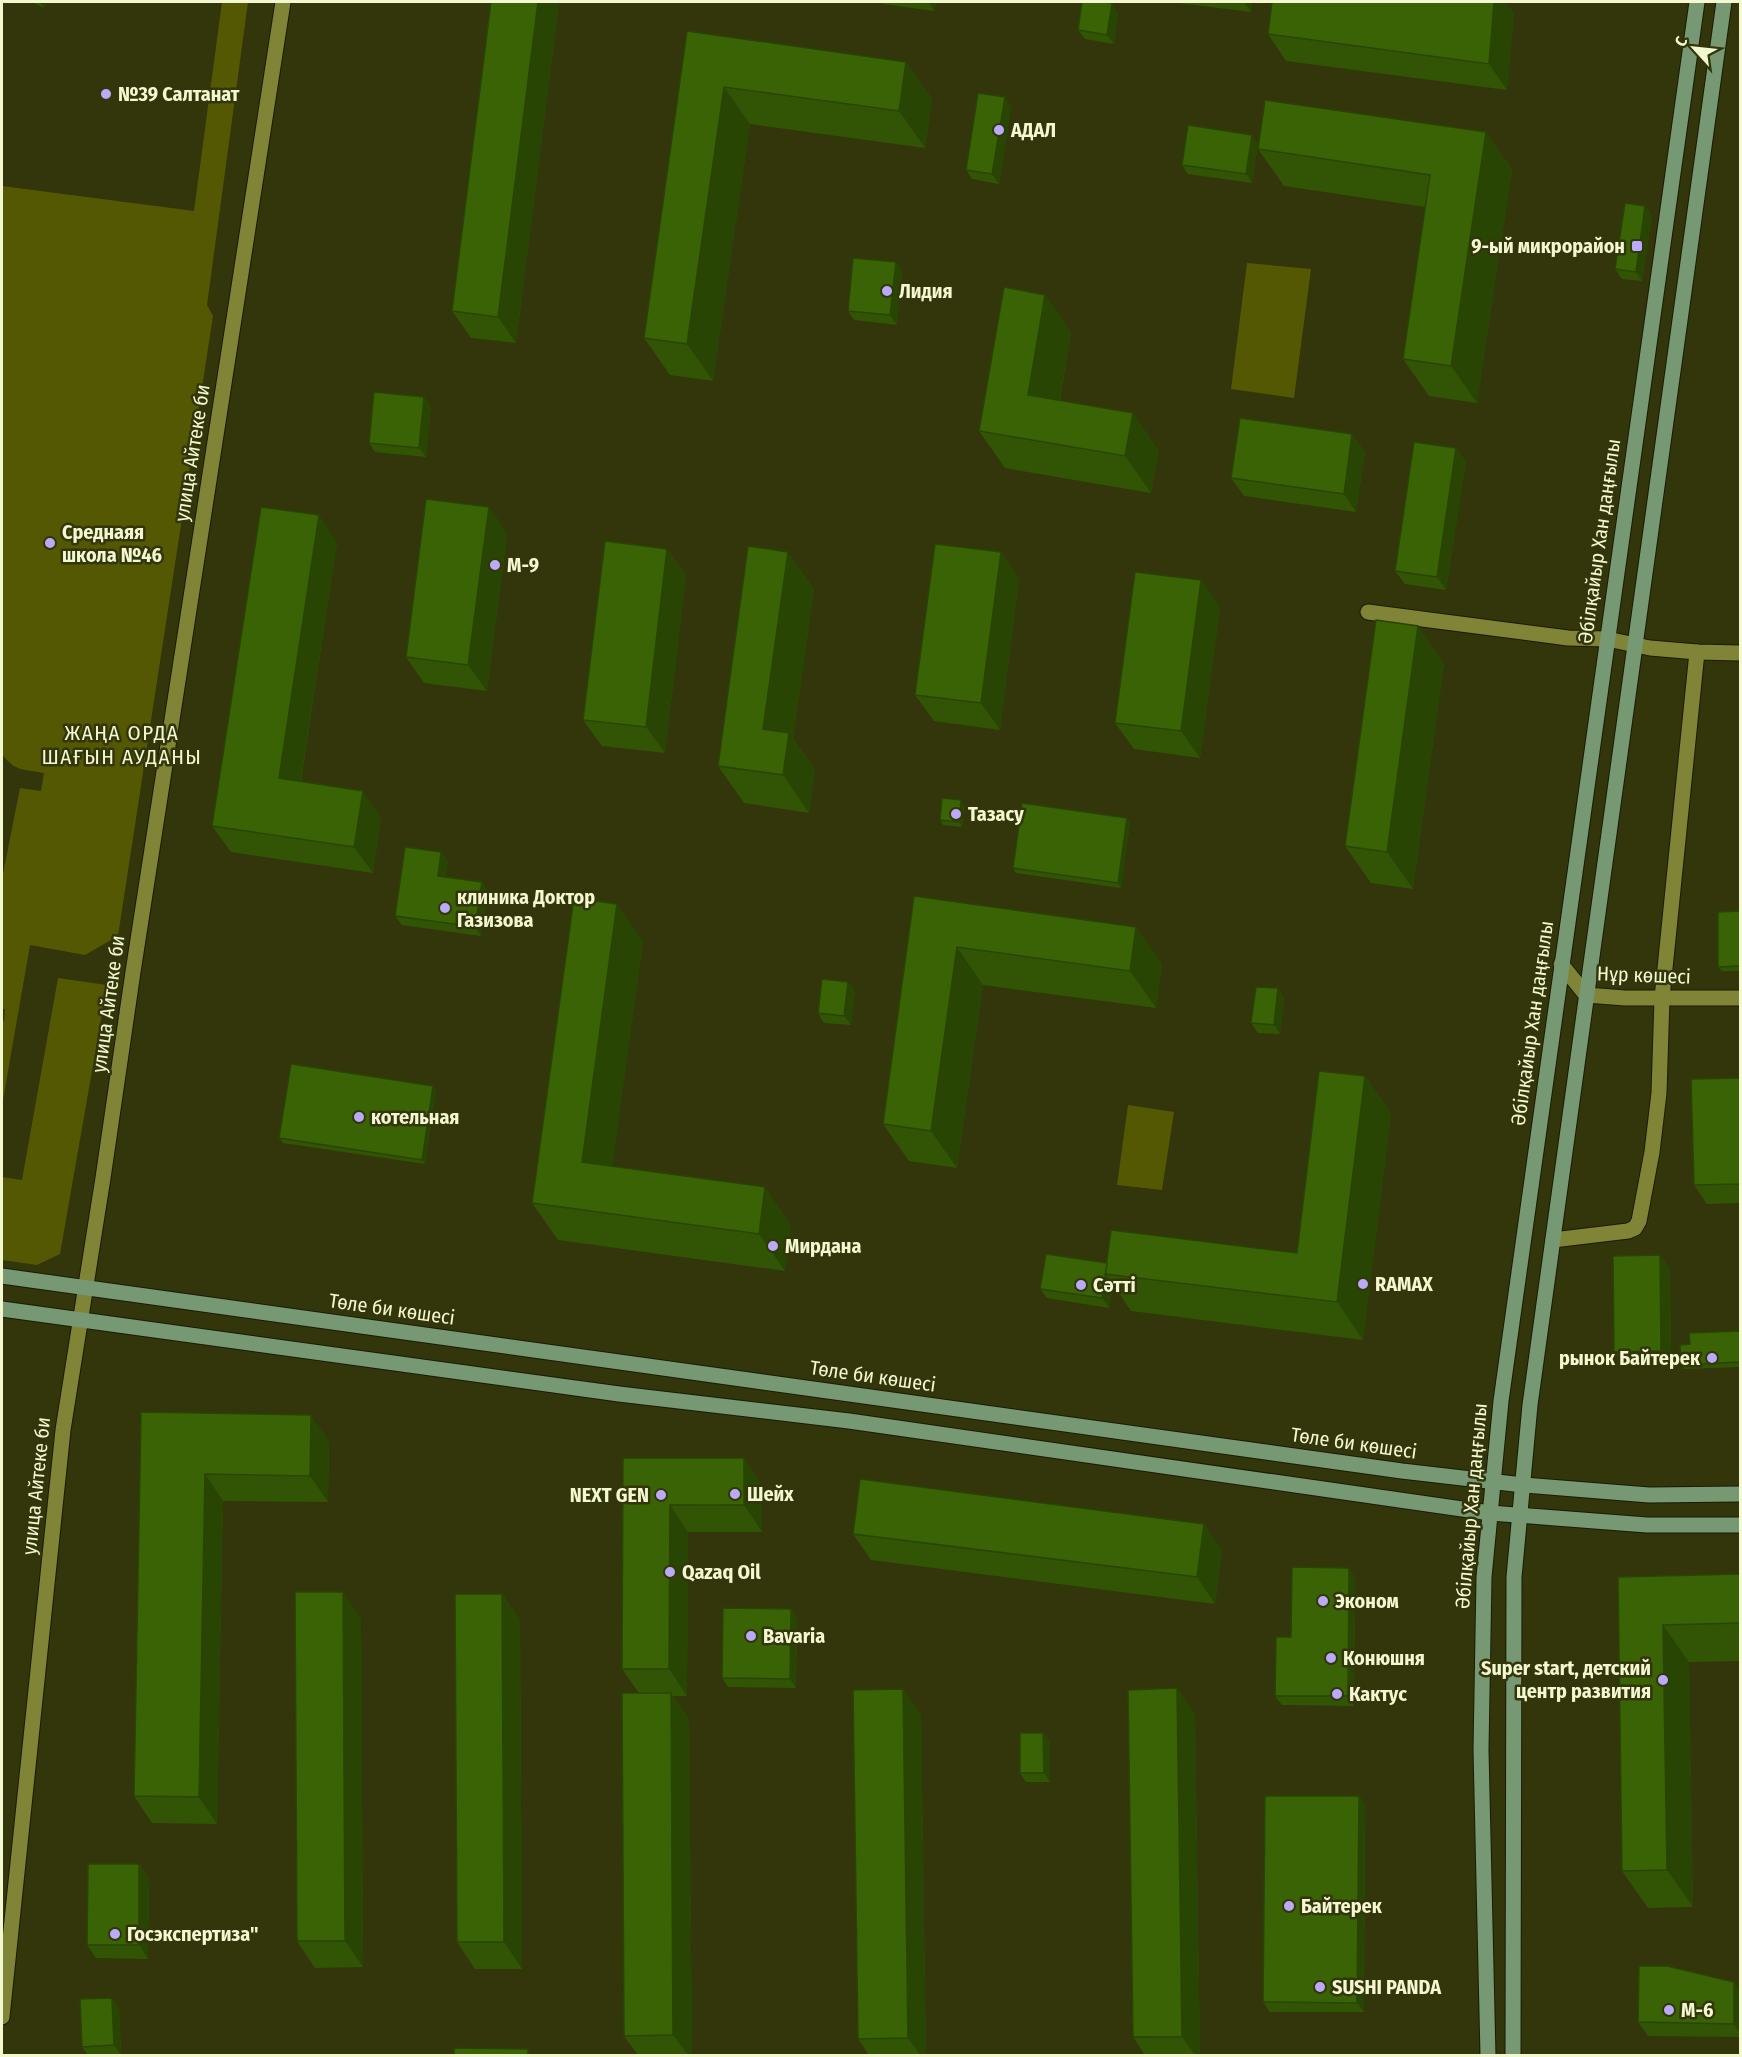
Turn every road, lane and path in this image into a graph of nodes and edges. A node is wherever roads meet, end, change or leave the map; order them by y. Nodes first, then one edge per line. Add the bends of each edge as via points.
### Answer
1 (283, 2) edge
2 (1696, 2) edge
3 (1724, 2) edge
4 (1368, 612) dead end
5 (1607, 639) junction
6 (1635, 645) junction
7 (1697, 652) junction
8 (1740, 653) edge
9 (1561, 964) junction
10 (1586, 995) junction
11 (1662, 998) junction
12 (1740, 998) edge
13 (1553, 1240) junction
14 (2, 1276) edge
15 (86, 1288) junction
16 (2, 1309) edge
17 (81, 1320) junction
18 (1493, 1482) junction
19 (1523, 1485) junction
20 (1740, 1494) edge
21 (1490, 1512) junction
22 (1520, 1514) junction
23 (1740, 1525) edge
24 (2, 2017) edge
25 (1488, 2055) edge
26 (1514, 2055) edge

1 - 15 street, улица Айтеке би
2 - 5 main road, Әбілқайыр Хан даңғылы
3 - 6 main road
4 - 5 street via 1568,638
5 - 6 street
5 - 9 main road, Әбілқайыр Хан даңғылы
6 - 7 street
6 - 10 main road
7 - 8 street
7 - 11 street
9 - 10 street, Нұр көшесі
9 - 18 main road, Әбілқайыр Хан даңғылы
10 - 11 street, Нұр көшесі
10 - 13 main road
11 - 12 street, Нұр көшесі
11 - 13 street via 1659,1093 1639,1221 1628,1231
13 - 19 main road
14 - 15 main road, Төле би көшесі
15 - 17 street, улица Айтеке би
15 - 18 main road, Төле би көшесі
16 - 17 main road
17 - 21 main road via 849,1421
17 - 24 street, улица Айтеке би via 63,1430
18 - 19 main road, Төле би көшесі
18 - 21 main road, Әбілқайыр Хан даңғылы
19 - 20 main road, Төле би көшесі via 1649,1495
19 - 22 main road
21 - 22 main road
21 - 25 main road, Әбілқайыр Хан даңғылы via 1484,1577 1480,1750
22 - 23 main road via 1647,1525
22 - 26 main road via 1514,1577

